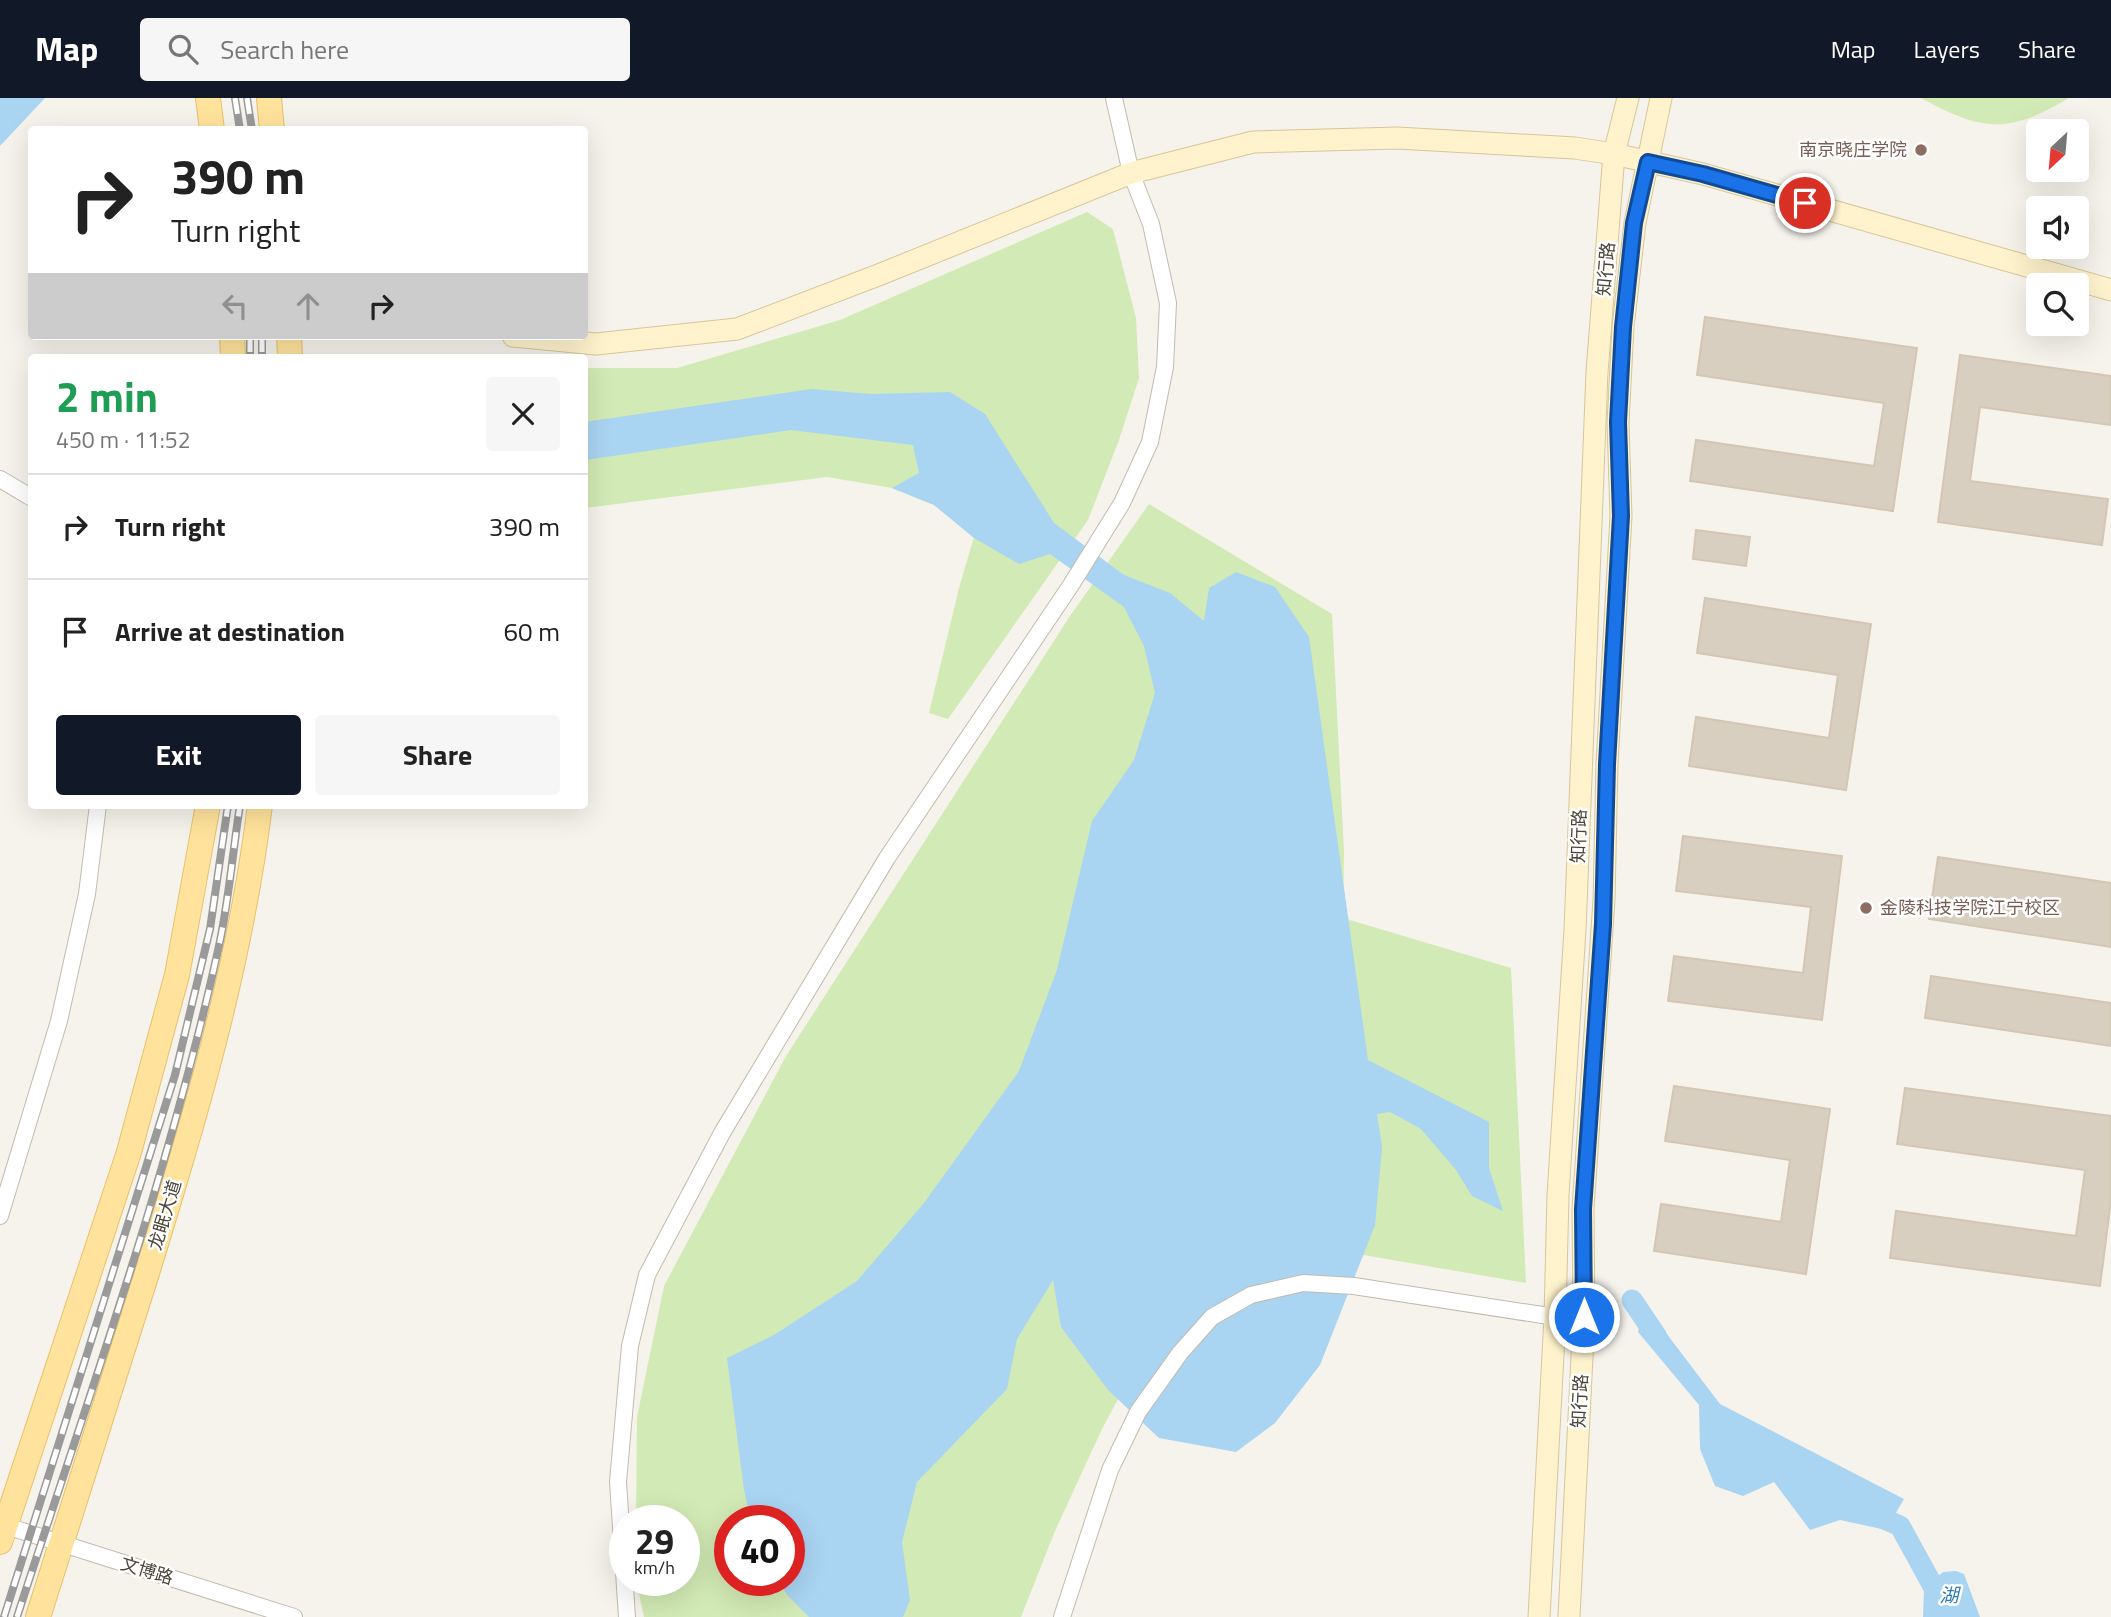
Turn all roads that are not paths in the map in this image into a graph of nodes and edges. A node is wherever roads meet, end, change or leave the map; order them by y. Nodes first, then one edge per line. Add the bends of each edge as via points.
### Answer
1 (208, 98) edge
2 (268, 98) edge
3 (1114, 98) edge
4 (1628, 98) edge
5 (1661, 98) edge
6 (212, 126) edge
7 (272, 126) edge
8 (1614, 154) junction
9 (1648, 162) junction
10 (1131, 173) junction
11 (2111, 290) edge
12 (554, 340) edge
13 (0, 479) edge
14 (28, 496) edge
15 (98, 809) edge
16 (207, 809) edge
17 (260, 809) edge
18 (0, 1216) edge
19 (1555, 1317) junction
20 (2, 1531) edge
21 (61, 1544) junction
22 (38, 1617) edge
23 (294, 1617) edge
24 (627, 1617) edge
25 (1062, 1617) edge
26 (1539, 1617) edge
27 (1569, 1617) edge

1 - 6 main road
2 - 7 main road
3 - 10 street
4 - 8 street, 知行路
5 - 9 street, 知行路
8 - 9 street
8 - 10 street via 1397,138 1253,142
8 - 19 street, 知行路 via 1597,372
9 - 11 street
9 - 27 street, 知行路 via 1634,223 1623,327 1621,516 1602,939 1583,1209 1584,1317
10 - 12 street via 737,329 596,344
10 - 24 street via 1151,224 1168,303 1165,368 1150,442 1122,503 1071,584 887,858 722,1133 647,1275 630,1346 618,1482
13 - 14 street
15 - 18 street via 87,894 59,1021
16 - 20 main road via 177,975 129,1152
17 - 21 main road, 龙眠大道 via 222,1018
19 - 25 street via 1354,1286 1303,1283 1251,1295 1212,1317 1138,1412 1110,1470
19 - 26 street, 知行路
20 - 21 street, 文博路
21 - 22 main road, 龙眠大道
21 - 23 street, 文博路

